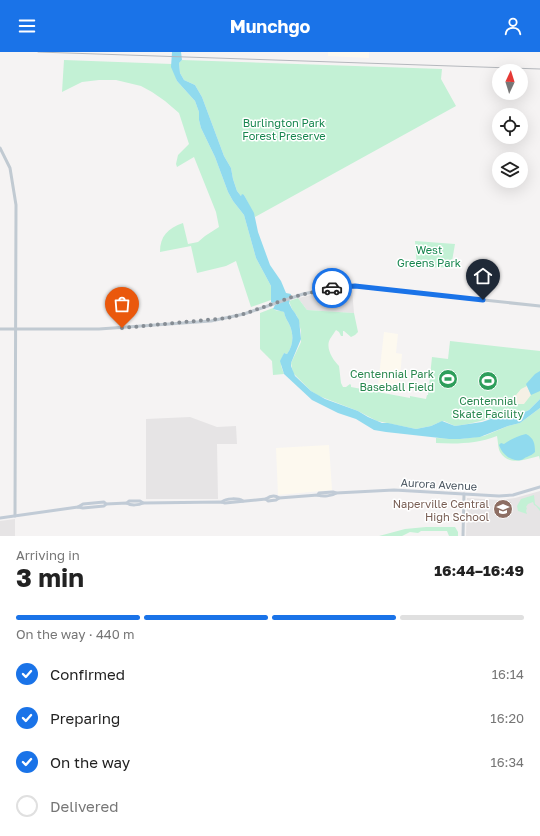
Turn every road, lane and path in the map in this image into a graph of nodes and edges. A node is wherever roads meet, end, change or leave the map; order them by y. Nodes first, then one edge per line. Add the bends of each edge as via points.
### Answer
1 (0, 148) edge
2 (540, 306) edge
3 (0, 329) edge
4 (16, 329) junction
5 (540, 487) edge
6 (464, 494) junction
7 (15, 516) junction
8 (0, 518) edge
9 (463, 536) edge

1 - 4 street via 10,168 16,205
2 - 4 street via 355,286 327,288 244,314 210,321 114,329
3 - 4 street
4 - 7 street
5 - 6 main road, Aurora Avenue via 507,496
6 - 7 main road, Aurora Avenue via 394,490 320,496 276,496 222,502 129,501
6 - 9 street
7 - 8 main road, Aurora Avenue

